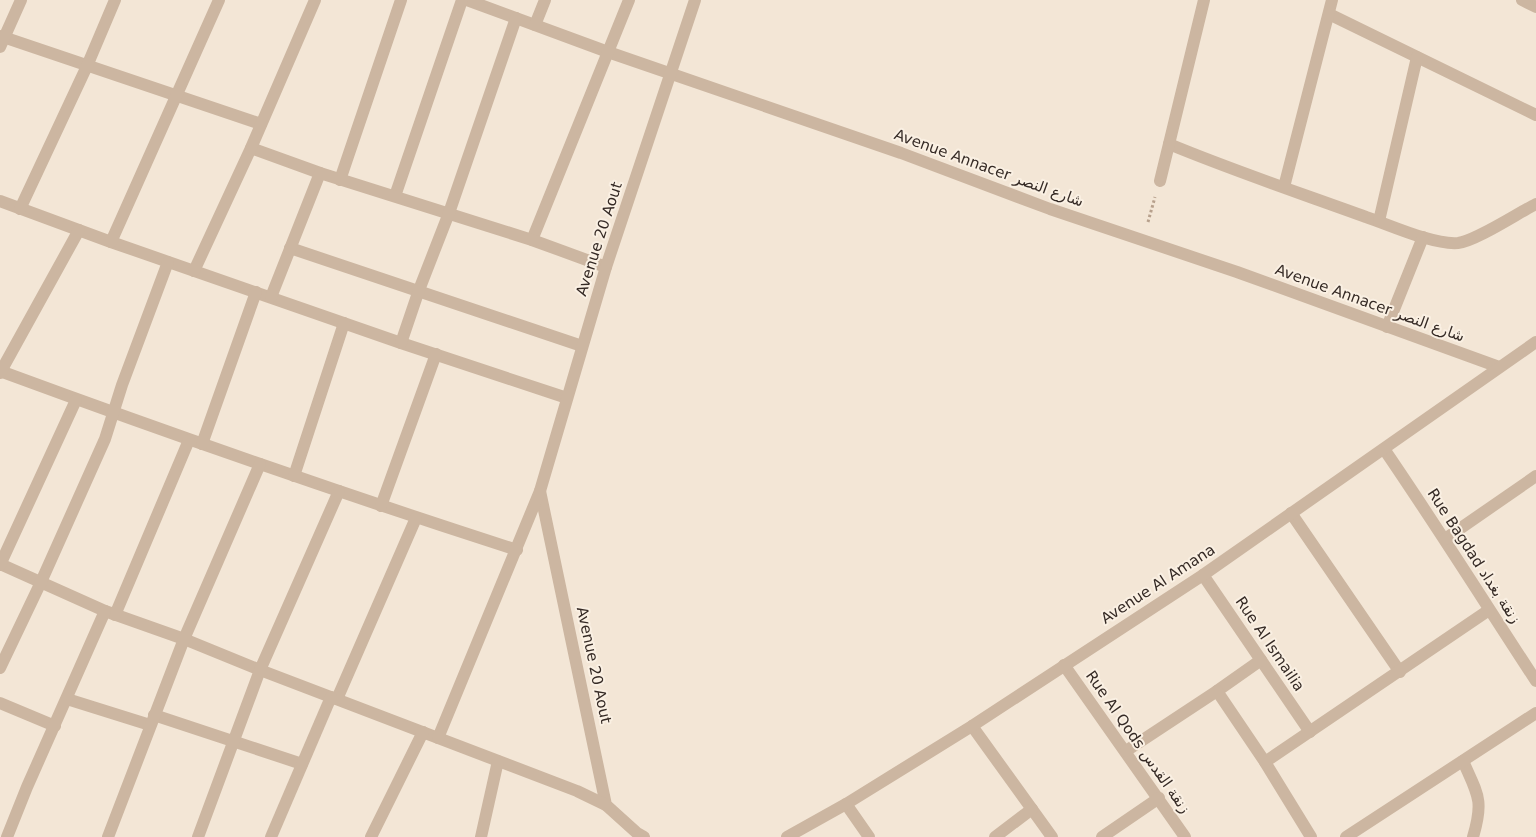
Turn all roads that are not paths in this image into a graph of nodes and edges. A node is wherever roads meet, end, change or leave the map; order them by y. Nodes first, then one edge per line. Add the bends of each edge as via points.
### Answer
1 (22, 0) edge
2 (116, 0) edge
3 (219, 0) edge
4 (315, 0) edge
5 (401, 0) edge
6 (462, 0) edge
7 (467, 0) edge
8 (545, 0) edge
9 (630, 0) edge
10 (694, 0) edge
11 (1204, 0) edge
12 (1332, 0) edge
13 (1522, 0) edge
14 (1536, 7) edge
15 (1329, 14) junction
16 (516, 18) junction
17 (535, 24) junction
18 (2, 40) edge
19 (608, 52) junction
20 (1417, 57) junction
21 (87, 66) junction
22 (670, 72) junction
23 (177, 95) junction
24 (1536, 115) edge
25 (261, 124) junction
26 (1169, 144) junction
27 (250, 148) junction
28 (320, 173) junction
29 (340, 180) junction
30 (1160, 181) road end
31 (1284, 187) junction
32 (395, 196) junction
33 (0, 201) edge
34 (1536, 204) edge
35 (20, 209) junction
36 (449, 213) junction
37 (1379, 221) junction
38 (79, 230) junction
39 (1423, 236) junction
40 (532, 240) junction
41 (111, 242) junction
42 (290, 248) junction
43 (168, 262) junction
44 (606, 267) junction
45 (194, 270) junction
46 (419, 290) junction
47 (256, 292) junction
48 (271, 296) junction
49 (344, 323) junction
50 (1386, 327) junction
51 (1536, 342) edge
52 (401, 343) junction
53 (582, 346) junction
54 (436, 354) junction
55 (1499, 367) junction
56 (0, 371) edge
57 (566, 398) junction
58 (76, 400) junction
59 (115, 412) junction
60 (189, 440) junction
61 (202, 444) junction
62 (1384, 449) junction
63 (260, 464) junction
64 (294, 476) junction
65 (1534, 481) edge
66 (339, 491) junction
67 (540, 491) junction
68 (381, 506) junction
69 (1291, 513) junction
70 (416, 518) junction
71 (1445, 539) junction
72 (517, 550) junction
73 (0, 565) edge
74 (1203, 575) junction
75 (41, 582) junction
76 (1490, 610) junction
77 (110, 613) junction
78 (184, 639) junction
79 (1261, 660) junction
80 (1064, 665) junction
81 (0, 668) edge
82 (260, 670) junction
83 (1400, 672) junction
84 (1536, 680) edge
85 (1217, 691) junction
86 (334, 698) junction
87 (67, 699) junction
88 (0, 703) edge
89 (1536, 713) edge
90 (152, 720) junction
91 (54, 726) junction
92 (972, 726) junction
93 (423, 732) junction
94 (1310, 732) junction
95 (438, 738) junction
96 (234, 741) junction
97 (1126, 751) junction
98 (498, 761) junction
99 (1463, 761) junction
100 (1265, 762) junction
101 (302, 764) junction
102 (1159, 798) junction
103 (606, 804) junction
104 (846, 804) junction
105 (1032, 809) junction
106 (639, 836) edge
107 (7, 837) edge
108 (108, 837) edge
109 (198, 837) edge
110 (271, 837) edge
111 (371, 837) edge
112 (481, 837) edge
113 (787, 837) edge
114 (869, 837) edge
115 (995, 837) edge
116 (1052, 837) edge
117 (1102, 837) edge
118 (1186, 837) edge
119 (1311, 837) edge
120 (1346, 837) edge
121 (1473, 837) edge

1 - 18 street
2 - 21 street
3 - 23 street
4 - 25 street
5 - 29 street
6 - 32 street
7 - 16 street, Avenue Annacer شارع النصر
8 - 17 street
9 - 19 street
10 - 22 street, Avenue 20 Aout
11 - 26 street
12 - 15 street
13 - 14 street
15 - 20 street
15 - 31 street
16 - 17 street, Avenue Annacer شارع النصر
16 - 36 street
17 - 19 street, Avenue Annacer شارع النصر
18 - 21 street
19 - 22 street, Avenue Annacer شارع النصر
19 - 40 street
20 - 24 street
20 - 37 street
21 - 23 street
21 - 35 street
22 - 44 street, Avenue 20 Aout
22 - 50 street, Avenue Annacer شارع النصر
23 - 25 street
23 - 41 street
25 - 27 street
26 - 30 street
26 - 31 street
27 - 28 street
27 - 45 street
28 - 29 street
28 - 42 street
29 - 32 street
31 - 37 street
32 - 36 street
33 - 35 street
34 - 39 street via 1474,238 1448,242
35 - 38 street
36 - 40 street
36 - 46 street
37 - 39 street
38 - 41 street
38 - 56 street
39 - 50 street
40 - 44 street
41 - 43 street
42 - 46 street
42 - 48 street
43 - 45 street
43 - 59 street
44 - 53 street, Avenue 20 Aout
45 - 47 street
46 - 52 street
46 - 53 street
47 - 48 street
47 - 61 street
48 - 49 street
49 - 52 street
49 - 64 street
50 - 55 street, Avenue Annacer شارع النصر
51 - 55 street, Avenue Al Amana
52 - 54 street
53 - 57 street, Avenue 20 Aout
54 - 57 street
54 - 68 street
55 - 62 street, Avenue Al Amana
56 - 58 street
57 - 67 street, Avenue 20 Aout
58 - 59 street
58 - 73 street
59 - 60 street
59 - 75 street
60 - 61 street
60 - 77 street
61 - 63 street
62 - 69 street, Avenue Al Amana
62 - 71 street, Rue Bagdad زنقة بغداد
63 - 64 street
63 - 78 street
64 - 66 street
65 - 71 street
66 - 68 street
66 - 82 street
67 - 72 street, Avenue 20 Aout
67 - 103 street, Avenue 20 Aout
68 - 70 street
69 - 74 street, Avenue Al Amana
69 - 83 street
70 - 72 street
70 - 86 street
71 - 76 street, Rue Bagdad زنقة بغداد
72 - 95 street, Avenue 20 Aout
73 - 75 street
74 - 79 street, Rue Al Ismailia
74 - 80 street, Avenue Al Amana
75 - 77 street
75 - 81 street
76 - 83 street
76 - 84 street, Rue Bagdad زنقة بغداد
77 - 78 street
77 - 87 street
78 - 82 street
78 - 90 street
79 - 85 street
79 - 94 street, Rue Al Ismailia
80 - 92 street, Avenue Al Amana
80 - 97 street, Rue Al Qods زنقة القدس
82 - 86 street
82 - 96 street
83 - 94 street
85 - 97 street
85 - 100 street
86 - 93 street
86 - 101 street
87 - 90 street
87 - 91 street
88 - 91 street
89 - 99 street
90 - 96 street
90 - 108 street
91 - 107 street
92 - 104 street, Avenue Al Amana
92 - 105 street
93 - 95 street
93 - 111 street
94 - 100 street
95 - 98 street
96 - 101 street
96 - 109 street
97 - 102 street, Rue Al Qods زنقة القدس
98 - 103 street
98 - 112 street
99 - 120 street
99 - 121 street via 1480,805
100 - 119 street
101 - 110 street
102 - 117 street
102 - 118 street, Rue Al Qods زنقة القدس
103 - 106 street
104 - 113 street, Avenue Al Amana
104 - 114 street
105 - 115 street
105 - 116 street

